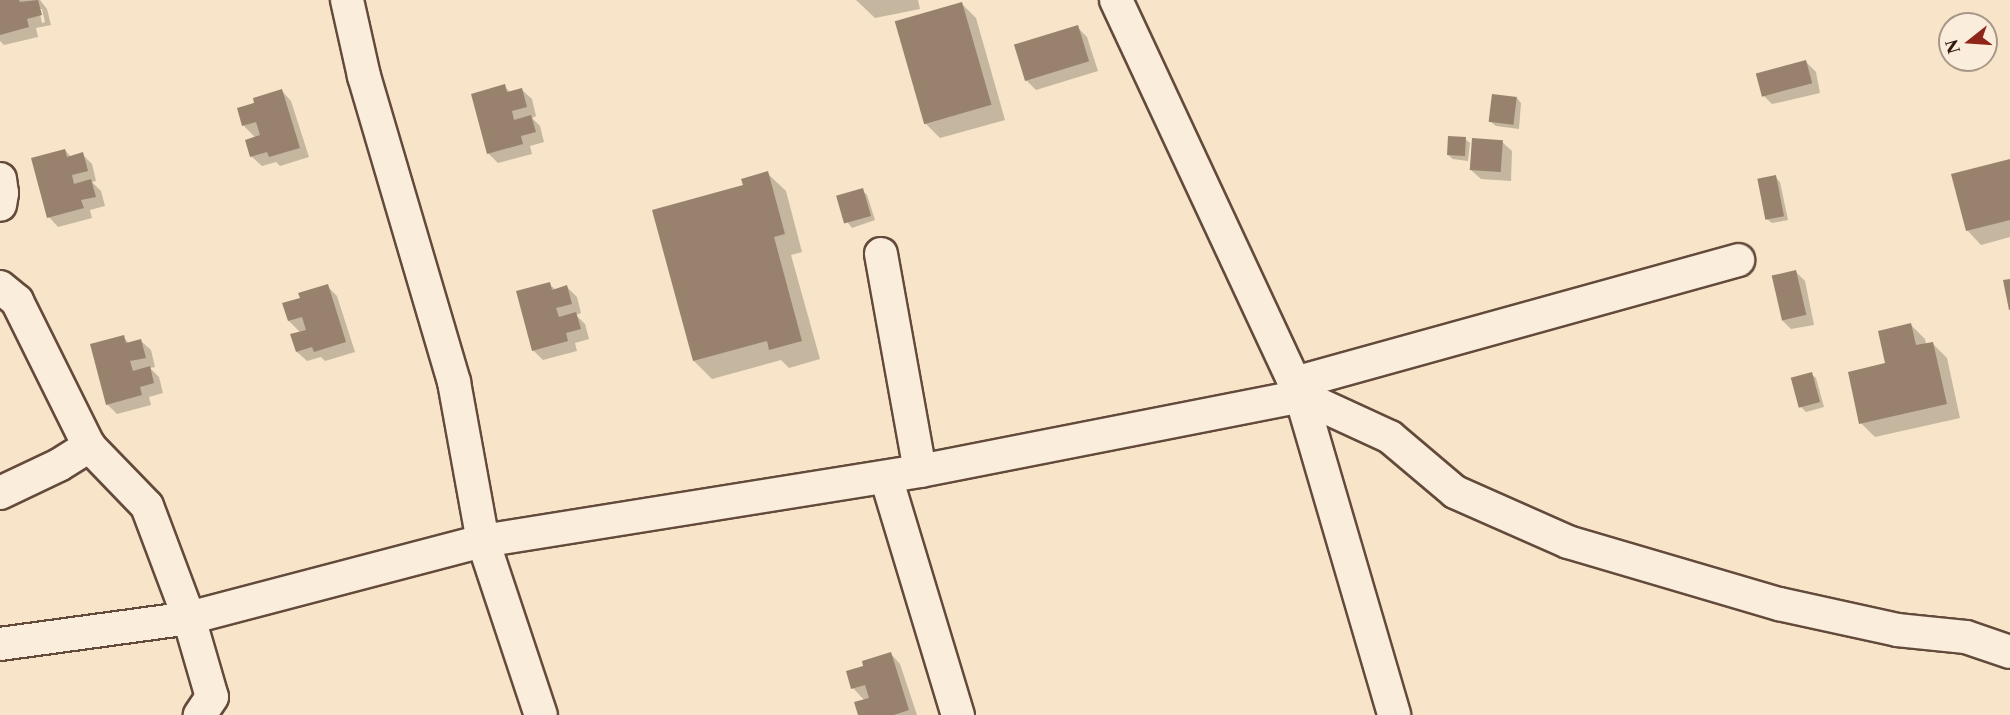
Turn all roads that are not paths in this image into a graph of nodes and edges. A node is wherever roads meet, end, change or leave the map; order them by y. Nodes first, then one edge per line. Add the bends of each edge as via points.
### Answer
1 (347, 0) edge
2 (1116, 0) edge
3 (0, 179) edge
4 (0, 205) edge
5 (881, 254) dead end
6 (1738, 260) dead end
7 (0, 287) edge
8 (1298, 389) junction
9 (89, 446) junction
10 (920, 471) junction
11 (886, 477) junction
12 (0, 493) edge
13 (483, 541) junction
14 (189, 618) junction
15 (0, 644) edge
16 (2010, 652) edge
17 (200, 715) edge
18 (541, 715) edge
19 (958, 715) edge
20 (1394, 715) edge

1 - 13 street via 364,76 454,382
2 - 8 street
3 - 4 street
5 - 10 street
6 - 8 street
7 - 9 street via 17,301
8 - 10 street
8 - 16 street via 1390,437 1455,492 1568,542 1779,604 1897,630 1965,638
8 - 20 street
9 - 12 street
9 - 14 street via 147,506
10 - 11 street
11 - 13 street
11 - 19 street
13 - 14 street
13 - 18 street
14 - 15 street
14 - 17 street via 212,697

